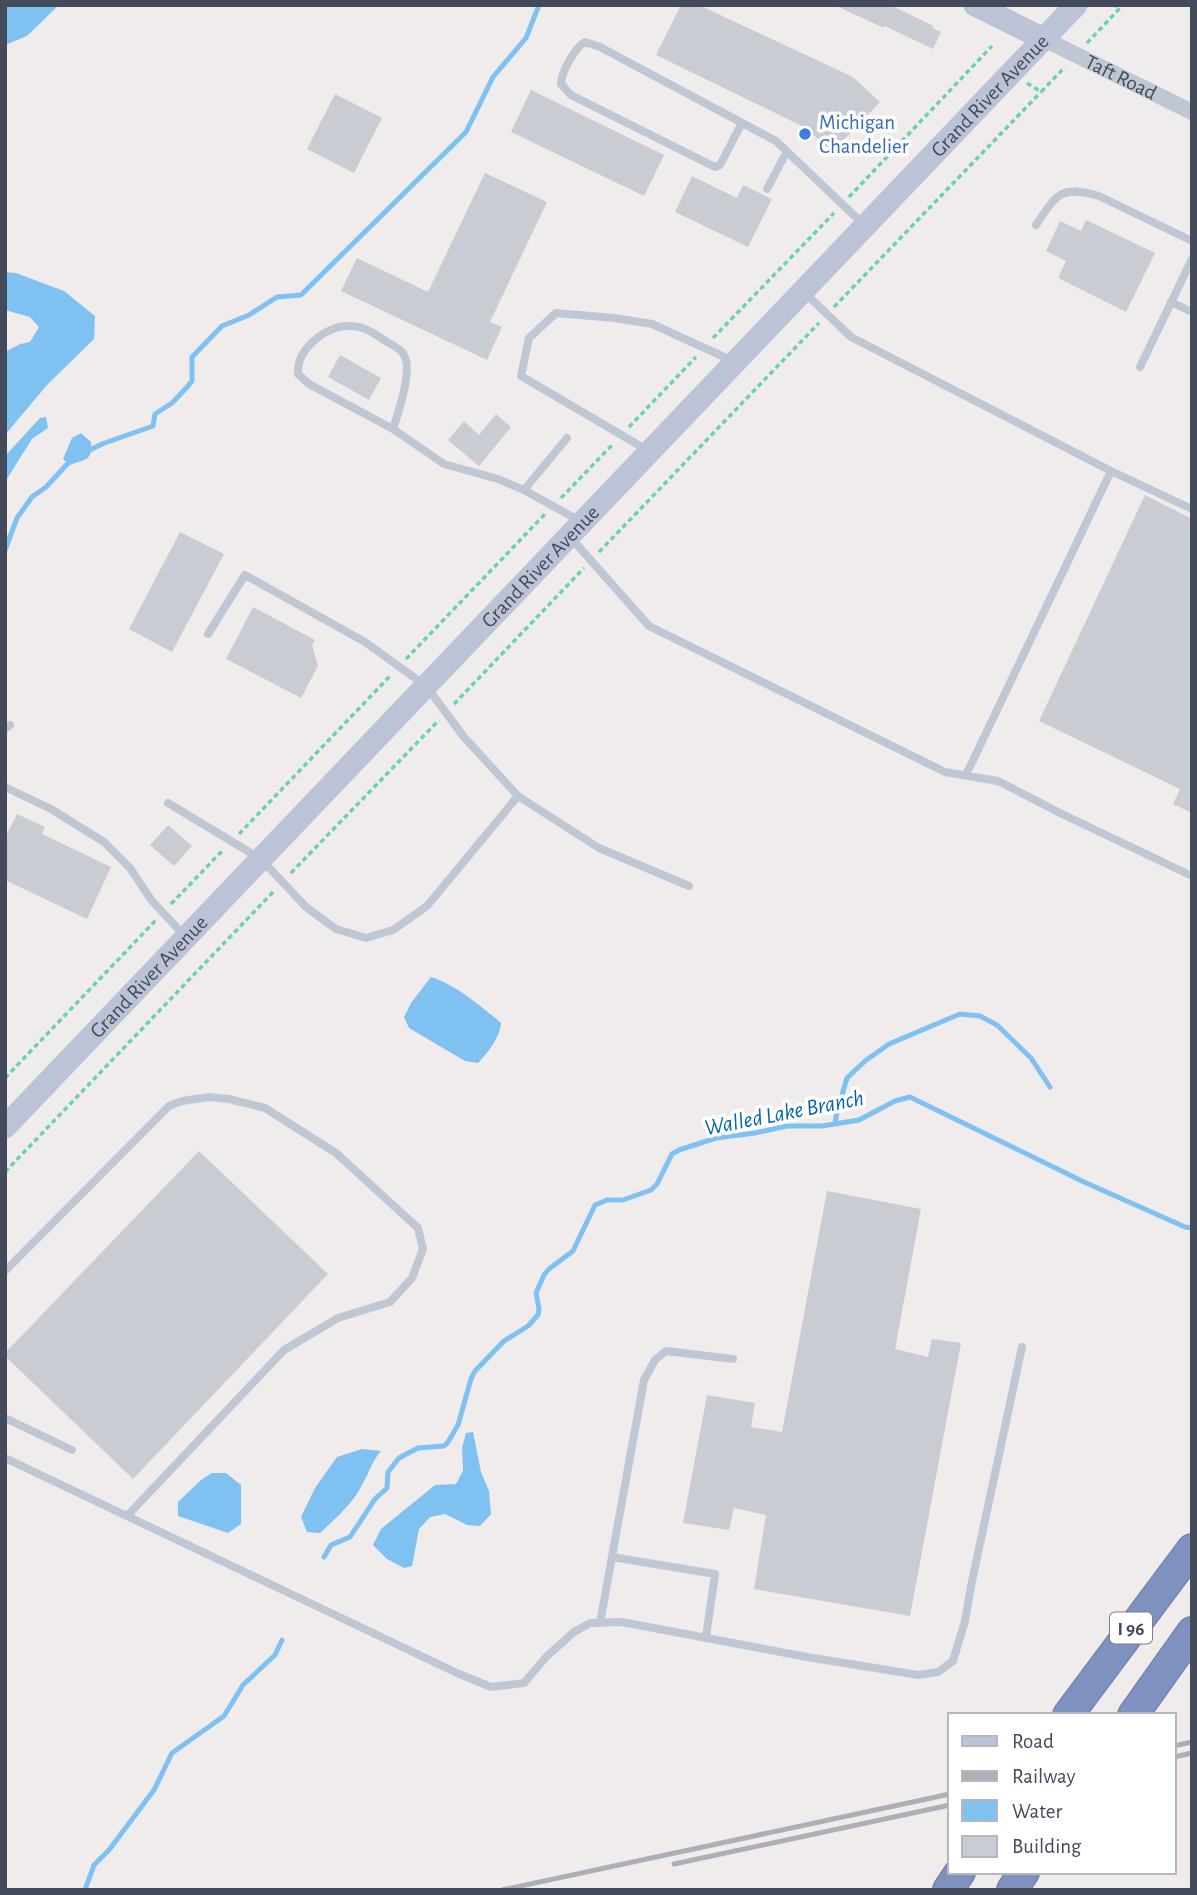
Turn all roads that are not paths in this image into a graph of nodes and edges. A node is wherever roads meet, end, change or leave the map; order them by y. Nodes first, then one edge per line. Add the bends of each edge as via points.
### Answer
1 (975, 5) edge
2 (1076, 5) edge
3 (1044, 39) junction
4 (1192, 112) edge
5 (742, 123) junction
6 (786, 151) junction
7 (767, 189) dead end
8 (1036, 225) dead end
9 (865, 226) junction
10 (1192, 241) edge
11 (1192, 259) edge
12 (803, 291) junction
13 (1171, 302) junction
14 (1192, 312) edge
15 (736, 362) junction
16 (1140, 367) dead end
17 (393, 429) junction
18 (567, 438) dead end
19 (650, 452) junction
20 (1111, 471) junction
21 (524, 490) junction
22 (1192, 509) edge
23 (576, 529) junction
24 (208, 634) dead end
25 (426, 686) junction
26 (966, 775) junction
27 (5, 787) edge
28 (518, 796) junction
29 (168, 803) dead end
30 (261, 859) junction
31 (1192, 876) edge
32 (689, 886) dead end
33 (186, 937) junction
34 (5, 1126) edge
35 (5, 1270) edge
36 (1022, 1347) dead end
37 (733, 1359) dead end
38 (5, 1418) edge
39 (72, 1450) dead end
40 (5, 1458) edge
41 (127, 1516) junction
42 (1192, 1549) edge
43 (612, 1557) junction
44 (600, 1623) junction
45 (1192, 1632) edge
46 (706, 1637) junction
47 (1070, 1712) edge
48 (1134, 1713) edge
49 (1023, 1874) edge
50 (1012, 1890) edge

1 - 3 main road, Taft Road
2 - 3 main road, Grand River Avenue
3 - 4 street, Taft Road
3 - 9 main road, Grand River Avenue
5 - 5 lane via 585,41 561,78 570,95 715,167
5 - 6 lane
6 - 7 lane
6 - 9 lane
8 - 10 lane via 1053,200 1068,191 1083,192
9 - 12 main road, Grand River Avenue
11 - 13 lane
12 - 15 main road, Grand River Avenue
12 - 20 lane via 851,337
13 - 14 lane
13 - 16 lane
15 - 19 main road, Grand River Avenue
15 - 19 lane via 652,324 587,315 556,313 529,338 522,376
17 - 17 lane via 301,379 300,358 312,342 336,327 350,326 368,330 405,356 407,370
17 - 21 lane via 444,464
18 - 21 lane
19 - 23 main road, Grand River Avenue
20 - 22 lane
20 - 26 lane
21 - 23 lane via 553,505
23 - 25 main road, Grand River Avenue
23 - 26 lane via 591,561 649,626 945,772
24 - 25 lane via 245,575 365,642
25 - 28 lane via 464,737
25 - 30 main road, Grand River Avenue
26 - 31 lane via 998,780
27 - 33 lane via 104,842
28 - 30 lane via 427,906 393,930 366,938 336,929 306,907
28 - 32 lane via 599,848
29 - 30 lane
30 - 33 main road, Grand River Avenue
33 - 34 main road, Grand River Avenue
35 - 41 lane via 169,1106 209,1097 275,1114 336,1153 418,1228 423,1250 412,1278 390,1302 338,1318 284,1350
36 - 46 lane via 953,1661 938,1672 918,1675
37 - 43 lane via 666,1351 655,1360 644,1380
38 - 39 lane
40 - 41 lane
41 - 44 lane via 491,1687 524,1683 574,1632
42 - 47 highway, I 96
43 - 44 lane
43 - 46 lane via 715,1574
44 - 46 lane via 622,1622
45 - 48 highway, I 96
49 - 50 highway

